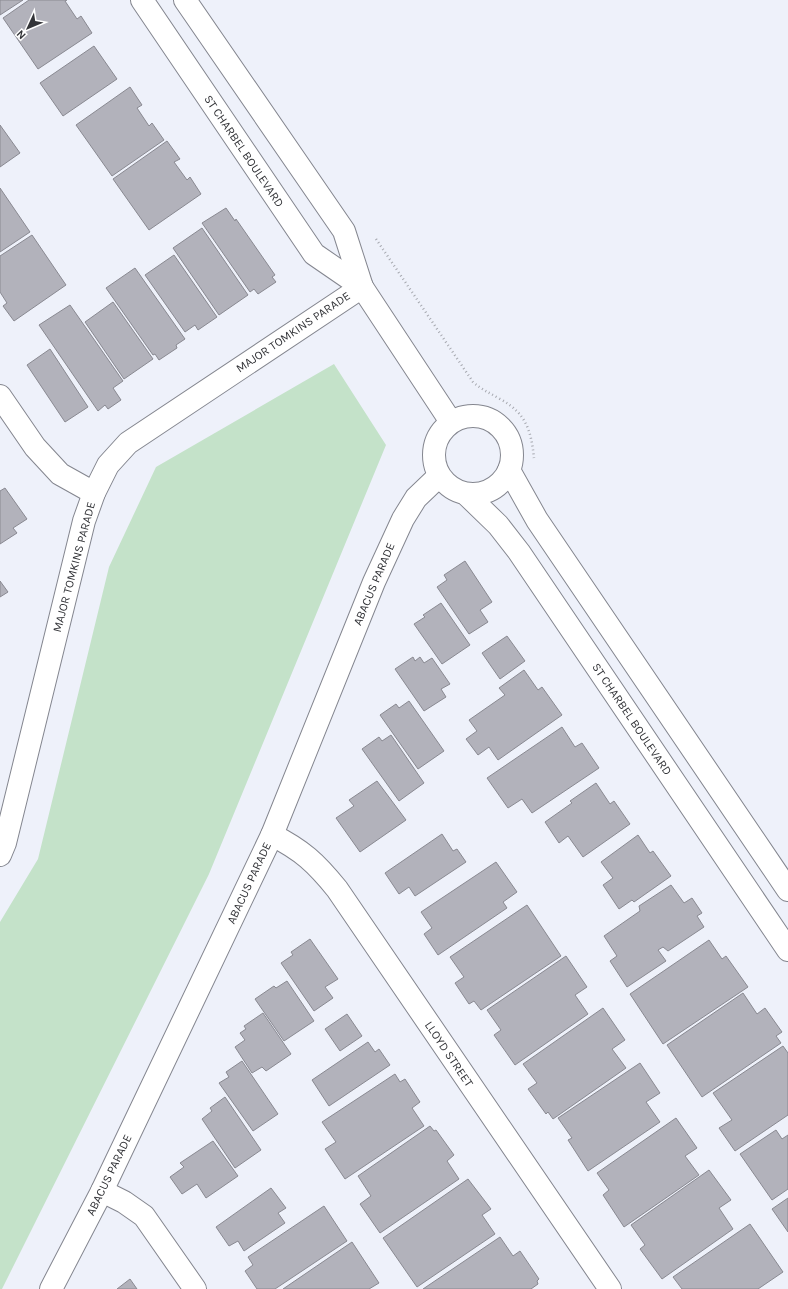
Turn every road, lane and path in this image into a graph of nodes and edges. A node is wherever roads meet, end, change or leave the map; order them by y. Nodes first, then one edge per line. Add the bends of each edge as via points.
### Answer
1 (142, 0) edge
2 (185, 0) edge
3 (375, 238) dead end
4 (362, 287) junction
5 (0, 396) edge
6 (451, 422) junction
7 (535, 464) dead end
8 (509, 470) junction
9 (439, 476) junction
10 (94, 494) junction
11 (466, 494) junction
12 (272, 835) junction
13 (0, 856) edge
14 (788, 890) edge
15 (788, 950) edge
16 (102, 1191) junction
17 (50, 1289) edge
18 (195, 1289) edge
19 (610, 1289) edge

1 - 4 street, ST CHARBEL BOULEVARD via 314,254
2 - 4 street, ST CHARBEL BOULEVARD via 344,231
3 - 7 path via 473,382 484,392 512,406 523,418 529,428
4 - 6 street, ST CHARBEL BOULEVARD
4 - 10 street, MAJOR TOMKINS PARADE via 128,443 108,465
5 - 10 street via 35,447 60,474
6 - 8 street via 462,417 474,416 486,418 497,425 511,445
6 - 9 street via 436,441 433,453
8 - 11 street via 504,479 488,492
8 - 14 street via 537,520
9 - 11 street via 447,484
9 - 12 street, ABACUS PARADE via 416,498 403,519 374,582
10 - 13 street, MAJOR TOMKINS PARADE via 84,521
11 - 15 street, ST CHARBEL BOULEVARD via 498,525 519,552
12 - 16 street, ABACUS PARADE
12 - 19 street, LLOYD STREET via 296,847 320,868 337,890
16 - 17 street, ABACUS PARADE
16 - 18 street via 144,1216

